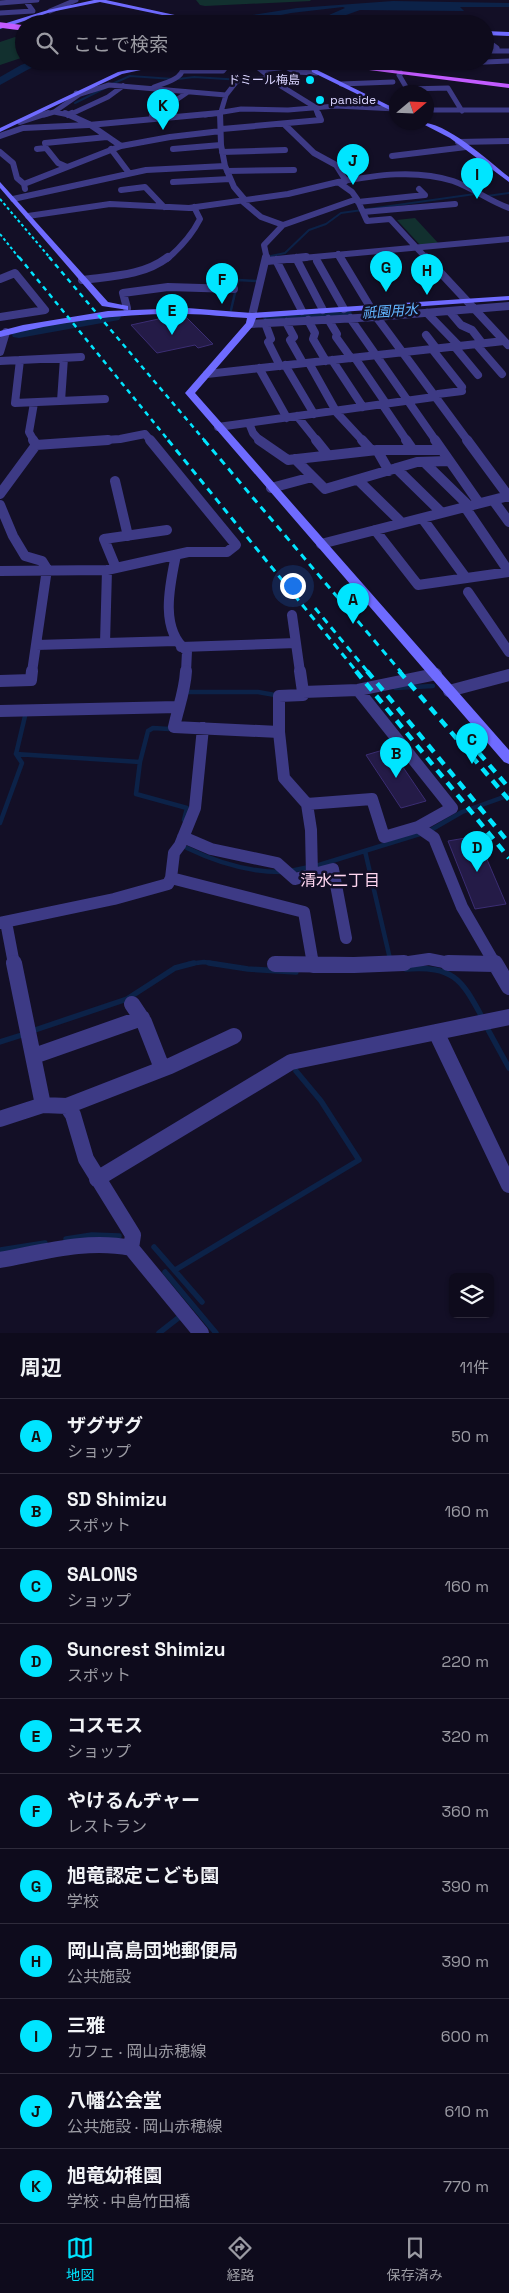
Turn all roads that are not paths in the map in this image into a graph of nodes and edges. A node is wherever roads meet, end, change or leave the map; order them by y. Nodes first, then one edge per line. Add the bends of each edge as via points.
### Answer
1 (25, 0) edge
2 (37, 0) edge
3 (76, 0) edge
4 (102, 1) edge
5 (11, 2) junction
6 (0, 3) edge
7 (50, 11) junction
8 (17, 12) junction
9 (0, 13) edge
10 (38, 15) edge
11 (170, 15) edge
12 (15, 22) edge
13 (0, 25) edge
14 (15, 26) edge
15 (494, 33) edge
16 (508, 34) edge
17 (494, 46) edge
18 (497, 48) dead end
19 (494, 50) edge
20 (509, 51) edge
21 (509, 61) edge
22 (494, 62) edge
23 (135, 70) edge
24 (223, 70) edge
25 (261, 70) edge
26 (294, 70) edge
27 (315, 70) edge
28 (379, 70) edge
29 (420, 70) edge
30 (184, 71) joint
31 (317, 73) junction
32 (401, 73) junction
33 (204, 78) dead end
34 (212, 78) dead end
35 (228, 78) dead end
36 (271, 78) junction
37 (240, 80) junction
38 (393, 82) dead end
39 (341, 84) junction
40 (405, 85) edge
41 (509, 85) edge
42 (123, 86) junction
43 (152, 88) junction
44 (434, 89) edge
45 (188, 92) junction
46 (78, 94) junction
47 (226, 95) junction
48 (389, 106) edge
49 (315, 108) junction
50 (389, 109) edge
51 (434, 110) edge
52 (509, 110) edge
53 (462, 111) junction
54 (54, 112) junction
55 (219, 113) junction
56 (68, 115) junction
57 (148, 118) junction
58 (17, 123) junction
59 (89, 125) junction
60 (285, 125) junction
61 (434, 129) edge
62 (0, 130) edge
63 (222, 130) junction
64 (0, 136) edge
65 (107, 137) junction
66 (509, 141) edge
67 (458, 142) junction
68 (45, 143) dead end
69 (118, 144) junction
70 (222, 148) junction
71 (466, 148) junction
72 (37, 149) dead end
73 (57, 149) dead end
74 (111, 149) junction
75 (173, 149) dead end
76 (285, 150) dead end
77 (0, 152) edge
78 (392, 156) dead end
79 (67, 167) junction
80 (226, 168) junction
81 (294, 170) dead end
82 (129, 173) junction
83 (230, 179) junction
84 (509, 180) edge
85 (346, 181) junction
86 (173, 182) dead end
87 (338, 182) junction
88 (0, 184) edge
89 (24, 184) junction
90 (419, 189) dead end
91 (121, 190) dead end
92 (26, 195) junction
93 (13, 199) junction
94 (244, 200) junction
95 (455, 204) dead end
96 (360, 206) junction
97 (164, 207) junction
98 (194, 207) junction
99 (509, 208) edge
100 (28, 216) junction
101 (283, 225) junction
102 (509, 240) edge
103 (419, 248) junction
104 (338, 254) junction
105 (296, 258) junction
106 (276, 260) junction
107 (267, 261) junction
108 (317, 261) dead end
109 (0, 279) edge
110 (82, 280) junction
111 (234, 289) dead end
112 (509, 298) edge
113 (474, 306) junction
114 (509, 306) edge
115 (127, 308) junction
116 (324, 310) junction
117 (344, 310) junction
118 (302, 311) junction
119 (450, 312) junction
120 (149, 313) junction
121 (374, 313) junction
122 (427, 313) junction
123 (1, 316) edge
124 (350, 318) junction
125 (328, 319) junction
126 (251, 320) junction
127 (308, 320) junction
128 (286, 322) junction
129 (265, 323) junction
130 (3, 333) edge
131 (426, 335) dead end
132 (506, 343) edge
133 (479, 344) junction
134 (456, 346) junction
135 (434, 349) junction
136 (0, 352) edge
137 (402, 352) junction
138 (374, 356) junction
139 (81, 357) dead end
140 (64, 358) junction
141 (353, 358) junction
142 (20, 360) junction
143 (329, 360) junction
144 (0, 361) edge
145 (306, 363) junction
146 (283, 366) junction
147 (259, 368) junction
148 (207, 374) junction
149 (502, 374) dead end
150 (478, 376) dead end
151 (434, 397) junction
152 (105, 399) dead end
153 (61, 401) junction
154 (406, 401) junction
155 (34, 403) junction
156 (382, 404) junction
157 (364, 407) junction
158 (336, 411) junction
159 (314, 414) junction
160 (292, 417) junction
161 (249, 423) junction
162 (218, 427) junction
163 (36, 445) junction
164 (374, 450) junction
165 (413, 450) junction
166 (441, 450) junction
167 (328, 455) junction
168 (294, 459) junction
169 (448, 460) junction
170 (425, 463) junction
171 (393, 470) junction
172 (312, 477) junction
173 (358, 480) junction
174 (115, 481) dead end
175 (272, 488) junction
176 (0, 494) edge
177 (509, 496) edge
178 (493, 500) junction
179 (0, 505) edge
180 (471, 505) junction
181 (442, 513) junction
182 (422, 518) junction
183 (509, 522) edge
184 (402, 523) junction
185 (168, 530) dead end
186 (375, 530) junction
187 (128, 536) junction
188 (321, 544) junction
189 (176, 555) junction
190 (47, 569) junction
191 (112, 569) junction
192 (0, 571) edge
193 (466, 578) junction
194 (468, 592) dead end
195 (292, 615) dead end
196 (105, 643) junction
197 (296, 643) junction
198 (179, 644) junction
199 (36, 645) junction
200 (509, 652) edge
201 (436, 674) junction
202 (509, 675) edge
203 (0, 681) edge
204 (358, 690) junction
205 (449, 691) junction
206 (303, 692) junction
207 (178, 707) junction
208 (0, 711) edge
209 (203, 728) junction
210 (279, 732) junction
211 (509, 759) edge
212 (307, 804) junction
213 (423, 830) junction
214 (183, 837) junction
215 (312, 870) junction
216 (171, 878) junction
217 (3, 922) edge
218 (346, 938) dead end
219 (275, 964) dead end
220 (495, 964) junction
221 (313, 965) junction
222 (509, 987) edge
223 (132, 1004) dead end
224 (509, 1017) edge
225 (142, 1018) junction
226 (436, 1032) junction
227 (234, 1036) dead end
228 (34, 1056) junction
229 (162, 1068) junction
230 (43, 1105) junction
231 (67, 1106) junction
232 (0, 1119) edge
233 (97, 1179) junction
234 (509, 1185) edge
235 (132, 1248) junction
236 (0, 1260) edge
237 (201, 1333) edge

1 - 2 street
1 - 5 street
1 - 8 street via 33,11
3 - 7 street
4 - 7 street
4 - 11 street
5 - 6 street
5 - 8 street
7 - 10 street
8 - 9 street
12 - 13 street
13 - 14 main road, bridge
15 - 16 street
17 - 18 street
19 - 20 street
21 - 22 street
23 - 46 street via 120,73
24 - 30 street
25 - 36 street
26 - 31 street
27 - 31 street
28 - 32 main road
29 - 41 main road
30 - 43 street via 180,78
31 - 39 street
32 - 40 street
32 - 41 main road
33 - 34 street
35 - 37 street
36 - 37 street
36 - 49 street
37 - 47 street
38 - 39 street
39 - 48 street
42 - 43 street
42 - 46 street via 104,86
42 - 56 street via 108,97
43 - 45 street
44 - 53 street via 448,88
45 - 47 street
45 - 57 street
46 - 54 street
46 - 58 street
47 - 55 street
49 - 50 street
49 - 55 street via 241,109
49 - 60 street via 321,120
51 - 53 street
52 - 53 street
54 - 56 street
54 - 58 street
55 - 57 street
55 - 63 street
56 - 59 street
57 - 59 street
58 - 62 street
59 - 64 street via 23,128
59 - 65 street
60 - 63 street
60 - 85 street via 316,154 329,159 342,170
61 - 67 street
63 - 69 street
63 - 70 street
65 - 68 street
65 - 69 street
66 - 67 street
67 - 71 street
69 - 73 street
69 - 74 street
70 - 75 street
70 - 76 street
70 - 80 street
71 - 78 street
71 - 84 street
72 - 79 street via 46,148 58,164
74 - 79 street
74 - 82 street
77 - 89 street via 13,163 17,178
79 - 89 street
80 - 81 street
80 - 82 street via 166,168
80 - 83 street
82 - 92 street
83 - 86 street
83 - 94 street
85 - 87 street
85 - 99 street via 409,173 453,181
87 - 94 street
87 - 96 street via 352,192
88 - 93 street
89 - 92 street
90 - 96 street via 425,195
91 - 97 street via 145,186
92 - 93 street
93 - 100 street
94 - 98 street
94 - 101 street via 261,217
95 - 96 street
96 - 101 street
96 - 103 street via 367,221 390,219
97 - 98 street
97 - 100 street via 110,204
98 - 110 street via 200,216 194,233 157,266
100 - 110 street
101 - 107 street via 264,245
102 - 103 street
103 - 104 street
103 - 113 street
104 - 105 street
104 - 121 street
105 - 106 street
105 - 116 street
106 - 107 street
106 - 118 street
107 - 126 street
108 - 117 street
109 - 123 street via 15,273 45,310
110 - 115 street via 105,304
111 - 115 street via 168,287 123,294
112 - 113 street
113 - 114 street
113 - 119 street
113 - 121 street
113 - 132 street
115 - 120 street
116 - 117 street
116 - 118 street
117 - 121 street
118 - 126 street
119 - 122 street
119 - 133 street via 461,325 472,330
120 - 126 street via 198,312
120 - 130 street via 108,314
121 - 122 street
121 - 124 street
121 - 137 street
122 - 134 street via 440,329 448,332
124 - 125 street
124 - 138 street
125 - 127 street
125 - 141 street via 336,337
126 - 129 street
126 - 148 street
127 - 128 street
127 - 143 street via 315,333 313,340
128 - 129 street
128 - 145 street via 294,336 290,340
129 - 146 street via 272,339 268,342
130 - 136 street
131 - 135 street
132 - 133 street
133 - 134 street
133 - 149 street
134 - 135 street
134 - 150 street
135 - 137 street
135 - 151 street via 462,389
137 - 138 street
137 - 151 street
138 - 141 street
138 - 154 street
139 - 140 street
140 - 142 street
140 - 153 street
141 - 143 street
141 - 156 street via 385,402
142 - 144 street
142 - 155 street via 15,403
143 - 145 street
143 - 157 street
145 - 146 street
145 - 158 street
146 - 147 street
146 - 159 street
147 - 148 street
147 - 160 street
148 - 162 street via 190,393
151 - 154 street
151 - 177 street
152 - 153 street
153 - 155 street
154 - 156 street
154 - 166 street
155 - 163 street via 29,432
156 - 157 street
156 - 165 street
157 - 158 street
158 - 159 street
158 - 164 street
159 - 160 street
160 - 161 street
160 - 167 street
161 - 162 street
161 - 168 street via 262,444 288,460
162 - 175 street
163 - 176 street
163 - 189 street via 145,434 236,545 227,552
164 - 165 street
164 - 167 street
164 - 171 street
165 - 166 street
166 - 169 street
167 - 168 street
168 - 172 street
169 - 170 street
169 - 180 street
170 - 171 street via 417,462
170 - 180 street
171 - 173 street
171 - 181 street
172 - 173 street via 325,489
172 - 175 street
173 - 184 street
174 - 187 street
175 - 188 street
177 - 178 street
178 - 180 street
178 - 183 street
179 - 190 street via 25,556 42,561
180 - 181 street
180 - 193 street via 509,572
181 - 182 street
182 - 184 street
182 - 193 street
184 - 186 street
185 - 187 street
186 - 188 street
186 - 193 street via 418,584
187 - 191 street via 104,540
188 - 201 street
189 - 191 street
189 - 198 street via 169,585 171,618
190 - 191 street
190 - 192 street
190 - 199 street
191 - 196 street
194 - 200 street
195 - 197 street
196 - 198 street
196 - 199 street
197 - 198 street
197 - 206 street
198 - 207 street via 187,651 185,690
199 - 203 street via 31,680
201 - 204 street
201 - 205 street
202 - 205 street
204 - 206 street
204 - 213 street via 452,808
205 - 211 street
206 - 210 street via 303,695 279,696
207 - 208 street
207 - 209 street via 174,727
209 - 210 street
209 - 214 street via 194,808
210 - 212 street via 284,778
212 - 213 street via 372,798 384,837
212 - 215 street
213 - 220 street via 434,838 462,906
214 - 215 street via 211,850 277,863 295,879
214 - 216 street via 174,853
215 - 218 street via 333,869
216 - 217 street via 168,884
216 - 221 street via 304,912
217 - 228 street
219 - 221 street
220 - 221 street via 454,964 429,959 392,964
220 - 222 street
223 - 225 street
224 - 226 street
225 - 228 street
225 - 229 street
226 - 233 street via 290,1062
226 - 234 street
227 - 229 street
228 - 230 street
229 - 231 street
230 - 231 street
230 - 232 street
231 - 233 street via 86,1159
233 - 235 street via 133,1235
235 - 236 street via 82,1246
235 - 237 street

